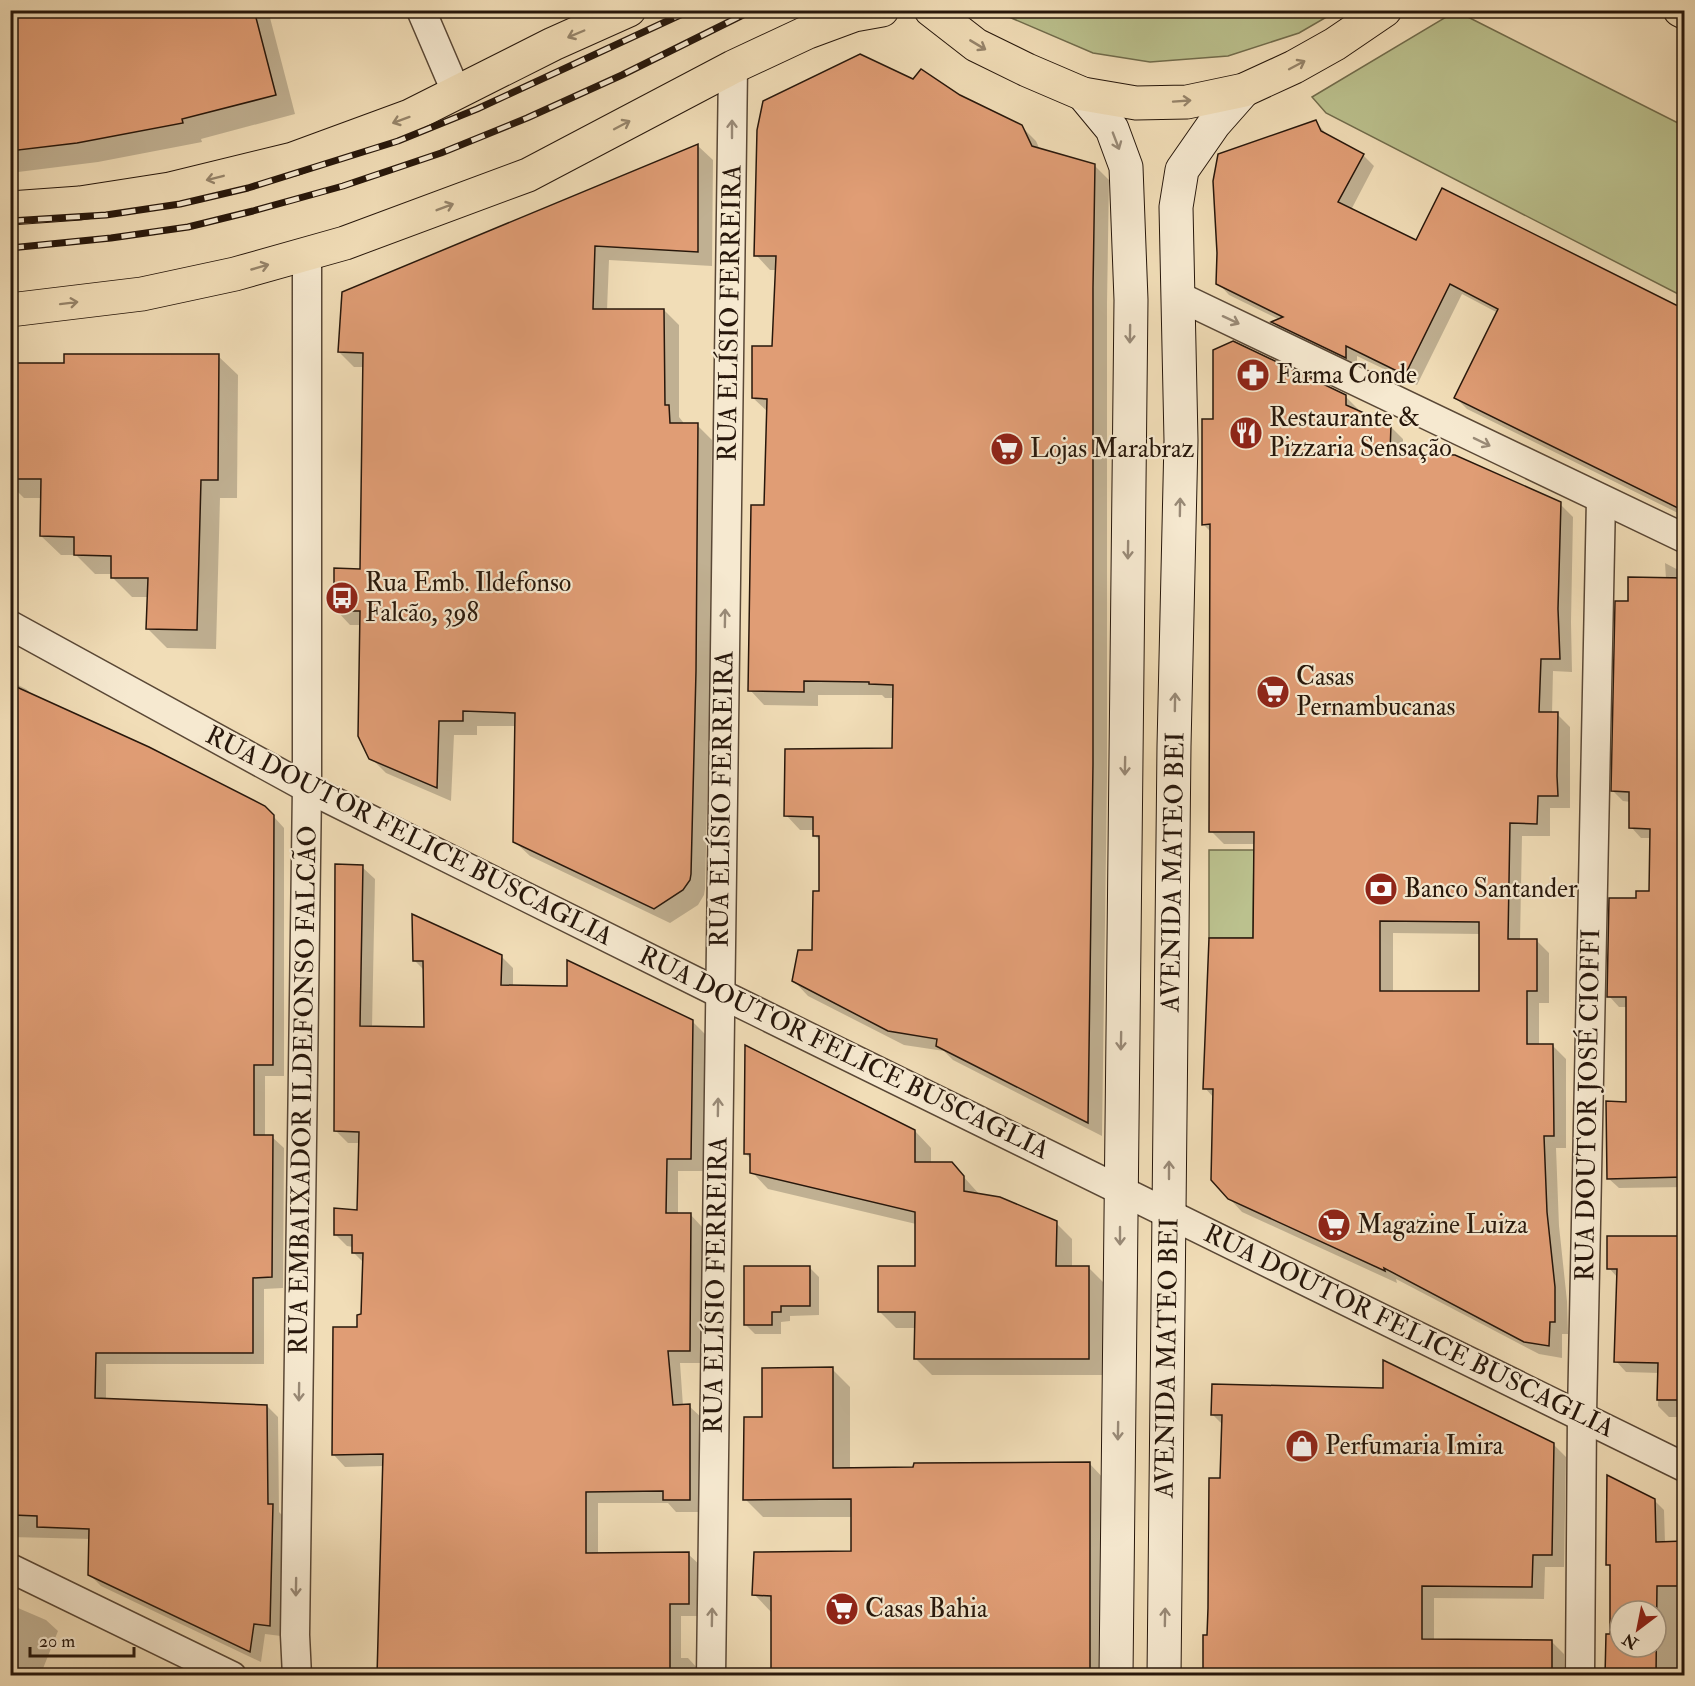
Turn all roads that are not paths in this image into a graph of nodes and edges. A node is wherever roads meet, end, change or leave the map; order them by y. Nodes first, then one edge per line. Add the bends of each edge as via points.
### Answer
1 (421, 10) edge
2 (629, 10) edge
3 (882, 10) edge
4 (931, 10) edge
5 (1385, 10) edge
6 (1680, 10) edge
7 (1684, 12) edge
8 (733, 67) junction
9 (1244, 90) junction
10 (457, 94) junction
11 (1083, 94) junction
12 (10, 208) edge
13 (307, 253) junction
14 (1178, 296) junction
15 (10, 310) edge
16 (1601, 499) junction
17 (1684, 538) edge
18 (10, 625) edge
19 (307, 788) junction
20 (719, 993) junction
21 (1120, 1188) junction
22 (1169, 1212) junction
23 (1582, 1415) junction
24 (1684, 1467) edge
25 (10, 1568) edge
26 (232, 1676) edge
27 (297, 1676) edge
28 (711, 1676) edge
29 (1116, 1676) edge
30 (1164, 1676) edge
31 (1580, 1676) edge

1 - 10 street
2 -> 10 main road
3 - 8 main road via 854,15 808,32
4 -> 11 main road via 976,45
9 -> 5 main road via 1335,44
6 - 7 main road
13 -> 8 main road via 345,243 528,175
20 -> 8 street, RUA ELÍSIO FERREIRA
11 -> 9 main road via 1136,103 1187,102
9 - 14 main road, AVENIDA MATEO BEI via 1182,170 1176,207
10 -> 12 main road via 410,116 294,159 170,189 80,203
11 -> 21 main road, AVENIDA MATEO BEI via 1112,129 1126,167 1130,278
15 -> 13 main road via 142,294 235,274
13 - 19 street, RUA EMBAIXADOR ILDEFONSO FALCÃO
14 -> 16 street
22 -> 14 main road, AVENIDA MATEO BEI via 1181,440
16 - 17 street
16 - 23 street, RUA DOUTOR JOSÉ CIOFFI
18 - 19 street, RUA DOUTOR FELICE BUSCAGLIA
19 - 20 street, RUA DOUTOR FELICE BUSCAGLIA
19 -> 27 street, RUA EMBAIXADOR ILDEFONSO FALCÃO
20 - 21 street, RUA DOUTOR FELICE BUSCAGLIA
28 -> 20 street, RUA ELÍSIO FERREIRA
21 - 22 street, RUA DOUTOR FELICE BUSCAGLIA
21 -> 29 main road, AVENIDA MATEO BEI
22 - 23 street, RUA DOUTOR FELICE BUSCAGLIA
30 -> 22 main road, AVENIDA MATEO BEI
23 - 24 street, RUA DOUTOR FELICE BUSCAGLIA
23 - 31 street, RUA DOUTOR JOSÉ CIOFFI
25 - 26 street

